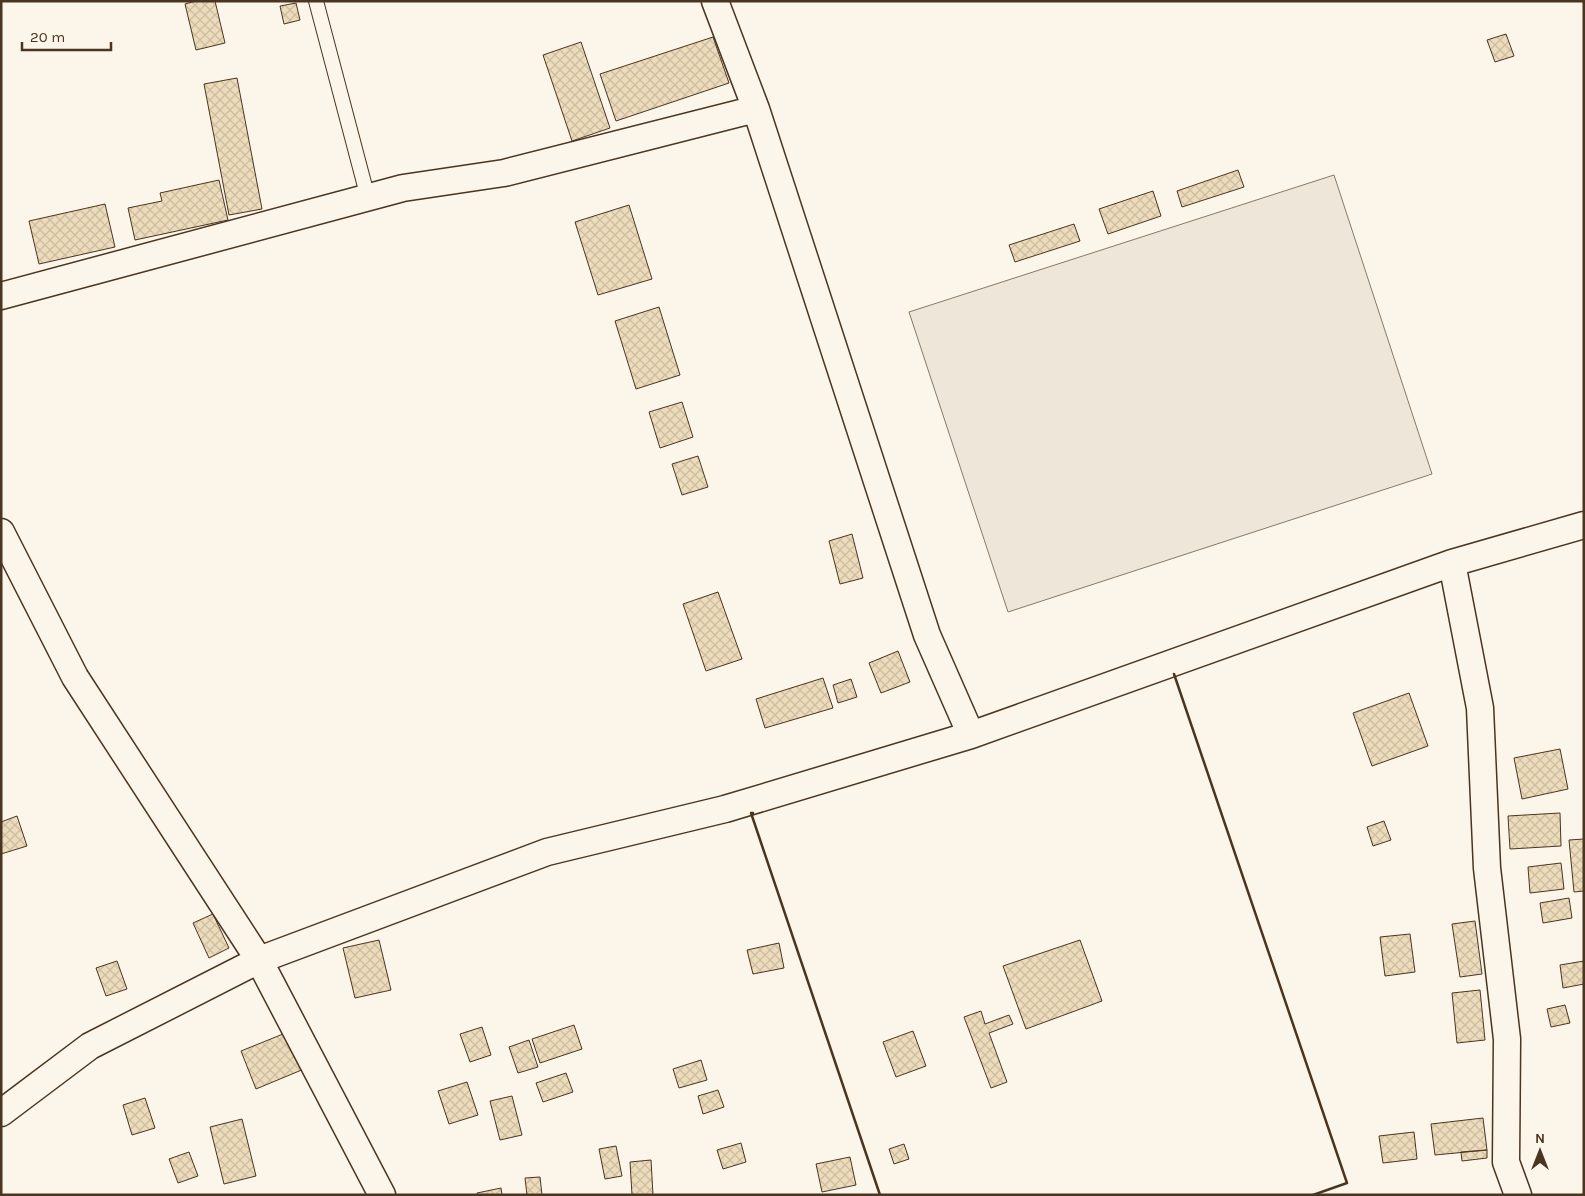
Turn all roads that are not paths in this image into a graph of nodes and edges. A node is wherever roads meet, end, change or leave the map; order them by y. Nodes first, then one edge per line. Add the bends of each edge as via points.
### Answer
1 (316, 1) edge
2 (715, 1) edge
3 (756, 110) junction
4 (368, 198) junction
5 (1, 296) edge
6 (1584, 526) edge
7 (1, 532) edge
8 (1452, 563) junction
9 (971, 736) junction
10 (259, 960) junction
11 (1, 1113) edge
12 (382, 1195) edge
13 (1518, 1195) edge

1 - 4 lane
2 - 3 street
3 - 4 street via 504,173 403,188
3 - 9 street via 927,635
4 - 5 street
6 - 8 street
7 - 10 street via 75,677
8 - 9 street
8 - 13 street via 1480,708 1487,868 1507,1039 1506,1162
9 - 10 street via 725,809 547,852
10 - 11 street via 90,1046
10 - 12 street

